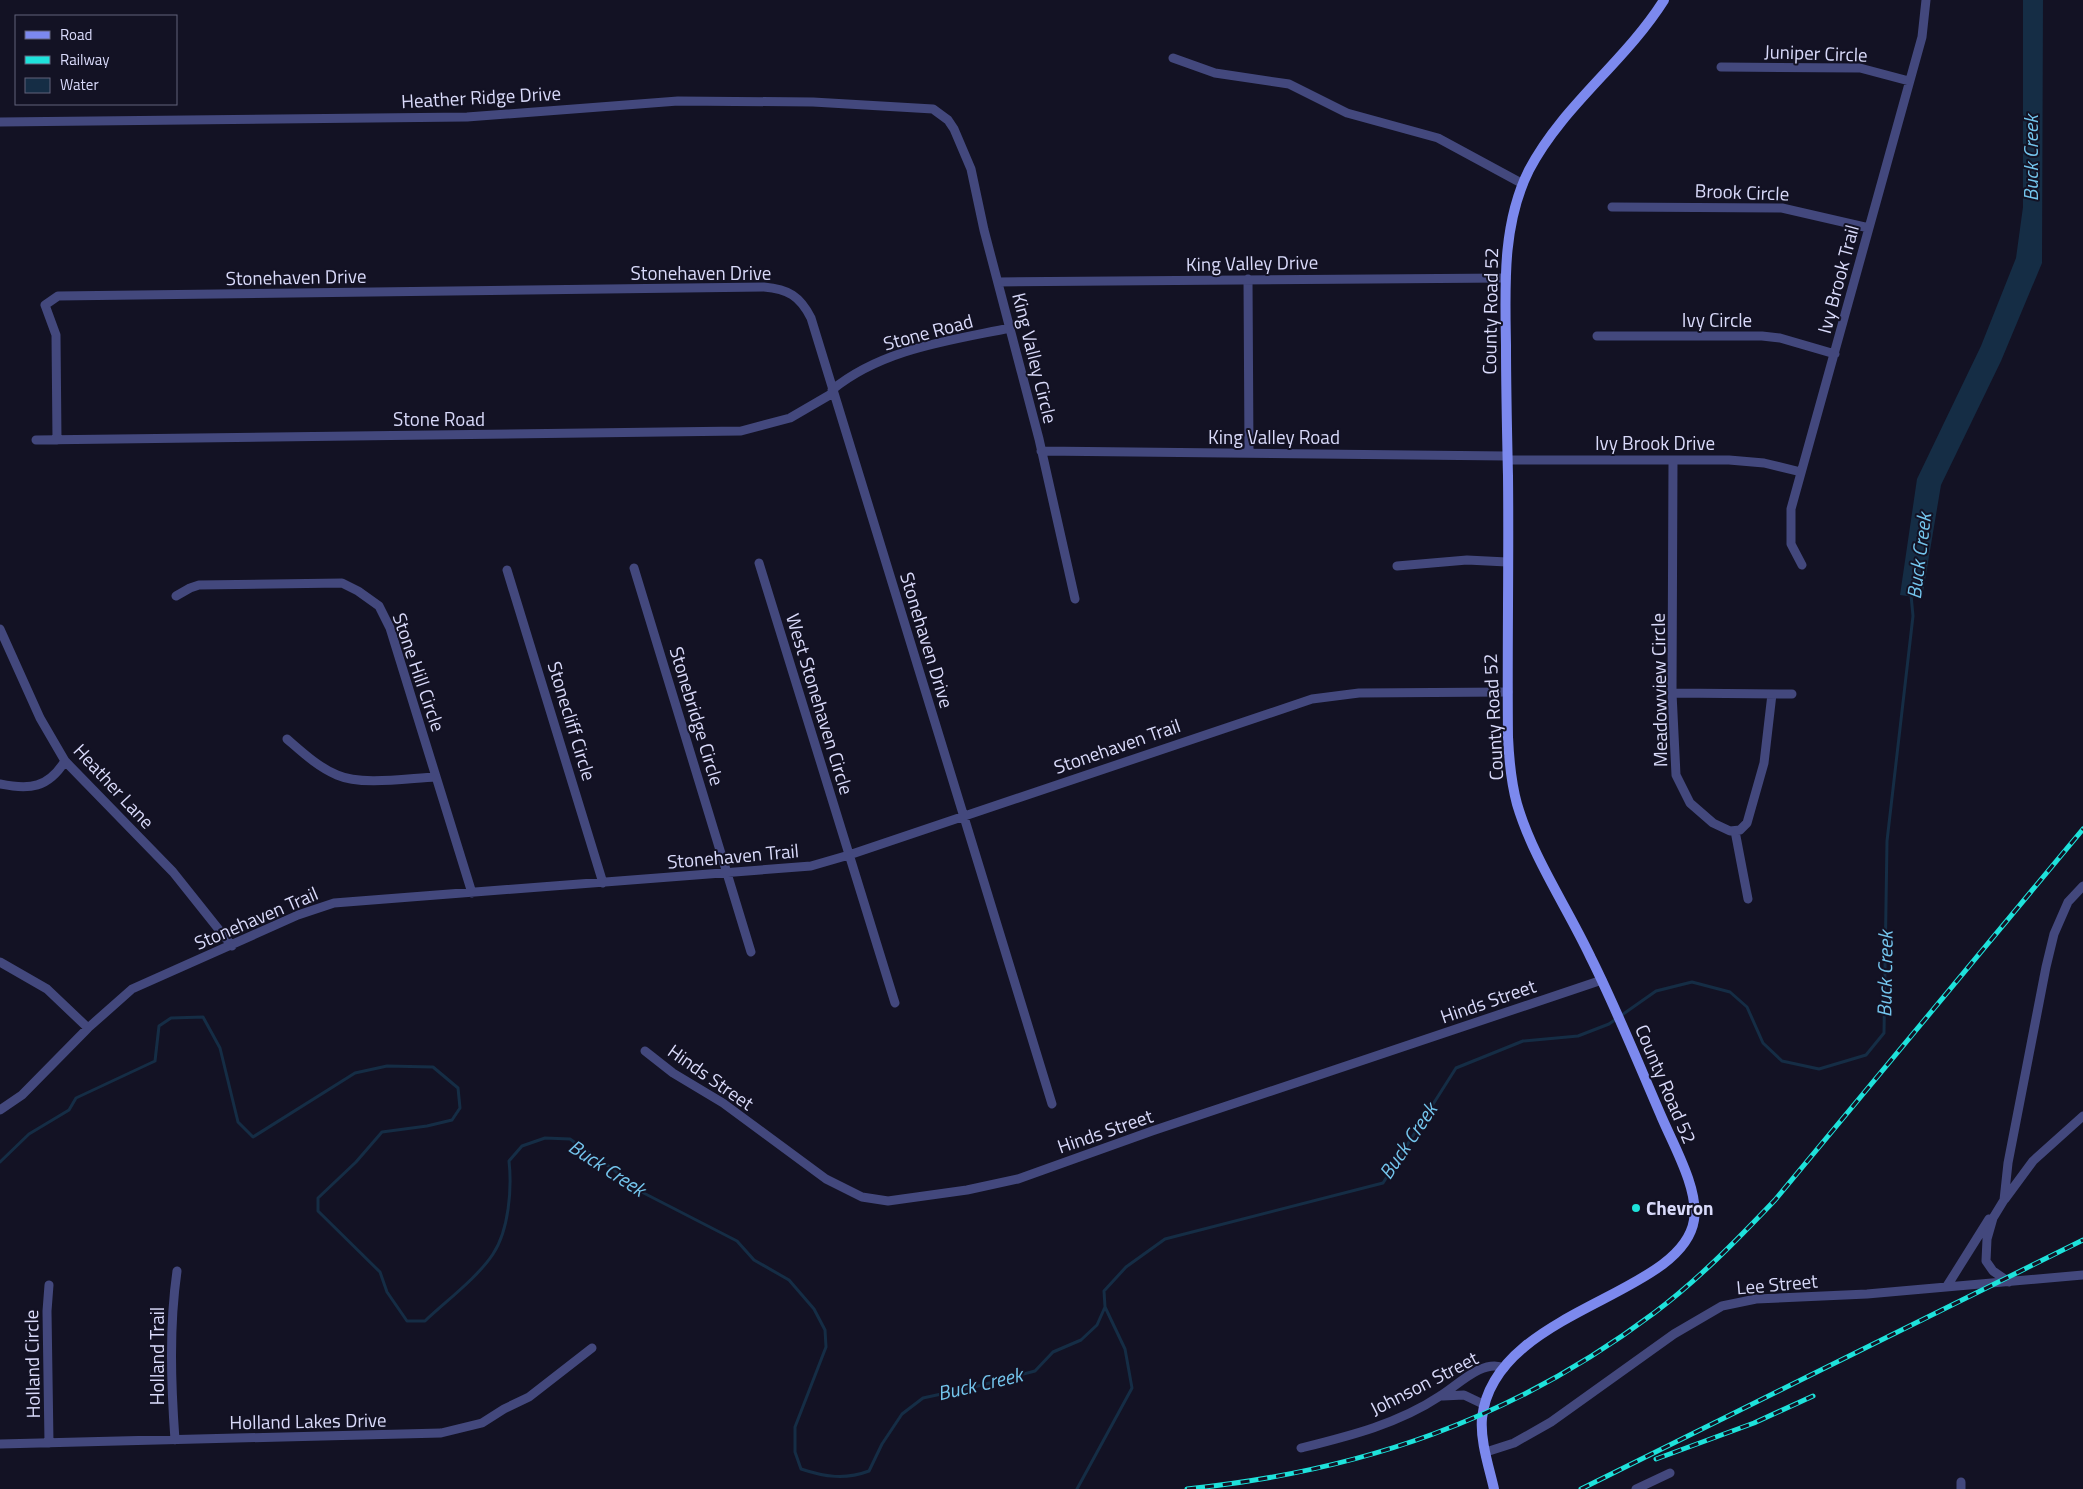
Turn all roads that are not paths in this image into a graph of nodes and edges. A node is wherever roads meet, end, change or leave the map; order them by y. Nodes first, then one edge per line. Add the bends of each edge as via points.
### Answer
1 (1664, 0) edge
2 (1926, 0) edge
3 (1173, 58) dead end
4 (1721, 67) dead end
5 (1909, 81) junction
6 (0, 122) edge
7 (954, 129) joint
8 (1524, 184) junction
9 (1612, 206) dead end
10 (1869, 228) junction
11 (1248, 278) junction
12 (1506, 278) junction
13 (998, 282) junction
14 (1010, 328) junction
15 (1597, 336) dead end
16 (1835, 354) junction
17 (833, 392) junction
18 (36, 440) dead end
19 (56, 440) junction
20 (1041, 451) junction
21 (1249, 453) junction
22 (1508, 458) junction
23 (1674, 460) junction
24 (1801, 472) junction
25 (1507, 562) junction
26 (759, 563) dead end
27 (1802, 565) dead end
28 (1397, 566) dead end
29 (634, 568) dead end
30 (507, 570) dead end
31 (176, 596) dead end
32 (1074, 599) dead end
33 (0, 629) edge
34 (1508, 692) junction
35 (1672, 693) junction
36 (1772, 694) junction
37 (1792, 694) dead end
38 (287, 739) dead end
39 (65, 761) junction
40 (436, 777) junction
41 (0, 784) edge
42 (964, 817) junction
43 (1736, 831) junction
44 (849, 855) junction
45 (726, 874) junction
46 (603, 883) junction
47 (2083, 886) edge
48 (472, 894) junction
49 (1748, 899) dead end
50 (232, 946) junction
51 (751, 952) dead end
52 (0, 962) edge
53 (1602, 980) junction
54 (895, 1003) dead end
55 (88, 1028) junction
56 (645, 1050) dead end
57 (1052, 1104) dead end
58 (0, 1110) edge
59 (2083, 1116) edge
60 (2004, 1200) junction
61 (177, 1271) dead end
62 (2083, 1275) edge
63 (2009, 1282) junction
64 (49, 1285) dead end
65 (1946, 1286) junction
66 (592, 1348) dead end
67 (1504, 1368) junction
68 (1439, 1397) junction
69 (1485, 1405) junction
70 (175, 1440) junction
71 (49, 1443) junction
72 (0, 1444) edge
73 (1301, 1448) dead end
74 (1486, 1452) junction
75 (1670, 1473) dead end
76 (1494, 1489) edge
77 (1636, 1489) edge

1 - 8 street, County Road 52 via 1627,50 1562,121 1540,152
2 - 5 street, Ivy Brook Trail via 1924,26
3 - 8 street via 1215,74 1289,84 1347,113 1438,138
4 - 5 street, Juniper Circle via 1860,68
5 - 10 street, Ivy Brook Trail
6 - 7 street, Heather Ridge Drive via 467,117 640,103 742,101 922,108 940,113
7 - 13 street, King Valley Circle via 971,169
8 - 12 street, County Road 52 via 1508,242
9 - 10 street, Brook Circle via 1782,208
10 - 16 street, Ivy Brook Trail
11 - 12 street, King Valley Drive
11 - 13 street, King Valley Drive
11 - 21 street
12 - 22 street, County Road 52
13 - 14 street, King Valley Circle
14 - 17 street, Stone Road via 906,350 863,370
14 - 20 street, King Valley Circle
15 - 16 street, Ivy Circle via 1762,336
16 - 24 street, Ivy Brook Trail
17 - 19 street, Stone Road via 790,418 741,431
17 - 19 street, Stonehaven Drive via 804,304 791,293 772,288 58,296 45,305 56,335
17 - 42 street, Stonehaven Drive
18 - 19 street, Stone Road
20 - 21 street, King Valley Road
20 - 32 street, King Valley Circle
21 - 22 street, King Valley Road
22 - 23 street, Ivy Brook Drive
22 - 25 street, County Road 52
23 - 24 street, Ivy Brook Drive via 1750,461
23 - 35 street, Meadowview Circle
24 - 27 street, Ivy Brook Trail via 1791,509 1790,528 1792,550
25 - 28 street via 1468,560
25 - 34 street, County Road 52
26 - 44 street, West Stonehaven Circle
29 - 45 street, Stonebridge Circle
30 - 46 street, Stonecliff Circle
31 - 40 street, Stone Hill Circle via 199,585 323,582 342,583 369,598 385,615 390,628
33 - 39 street, Heather Lane via 40,718
34 - 42 street, Stonehaven Trail via 1359,693 1312,698
34 - 53 street, County Road 52 via 1510,762 1517,803 1537,855
35 - 36 street
35 - 43 street, Meadowview Circle via 1674,761 1682,791 1700,814 1723,829
36 - 37 street
36 - 43 street via 1759,783 1747,823
38 - 40 street via 317,763 346,778
39 - 41 street via 56,776 38,786
39 - 50 street, Heather Lane via 173,872
40 - 48 street, Stone Hill Circle
42 - 44 street, Stonehaven Trail
42 - 57 street, Stonehaven Drive
43 - 49 street
44 - 45 street, Stonehaven Trail via 811,866
44 - 54 street, West Stonehaven Circle
45 - 46 street, Stonehaven Trail
45 - 51 street, Stonebridge Circle
46 - 48 street, Stonehaven Trail
47 - 60 street via 2068,902 2054,934 2008,1162
48 - 50 street, Stonehaven Trail via 334,903 298,915
50 - 55 street, Stonehaven Trail via 132,989
52 - 55 street via 47,989
53 - 56 street, Hinds Street via 1018,1179 888,1201 862,1197 826,1179 723,1102 673,1073
53 - 67 street, County Road 52 via 1692,1193 1692,1231 1671,1259 1546,1332
55 - 58 street, Stonehaven Trail via 22,1095
59 - 60 street via 2033,1161
60 - 63 street via 1993,1218 1986,1261 1993,1271
60 - 65 street via 1976,1237
61 - 70 street, Holland Trail via 172,1307
62 - 63 street, Lee Street
63 - 65 street, Lee Street
64 - 71 street, Holland Circle
65 - 74 street, Lee Street via 1867,1294 1756,1299 1722,1306 1674,1334 1551,1422 1514,1443
66 - 70 street, Holland Lakes Drive via 529,1397 482,1423 441,1433
67 - 68 street, Johnson Street via 1485,1368
67 - 69 street, County Road 52
68 - 69 street via 1464,1395
68 - 73 street, Johnson Street via 1365,1431
69 - 74 street, County Road 52 via 1482,1427
70 - 71 street, Holland Lakes Drive
71 - 72 street, Holland Lakes Drive
74 - 76 street, County Road 52
75 - 77 street

